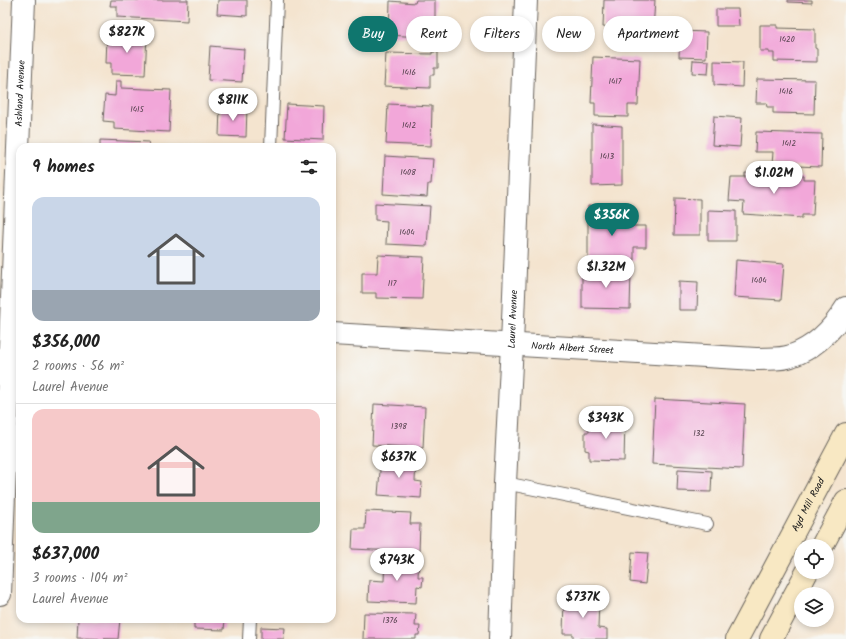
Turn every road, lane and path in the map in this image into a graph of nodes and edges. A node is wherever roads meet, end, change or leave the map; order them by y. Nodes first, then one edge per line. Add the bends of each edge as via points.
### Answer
1 (24, 0) edge
2 (277, 0) edge
3 (526, 0) edge
4 (18, 143) edge
5 (270, 143) edge
6 (16, 195) edge
7 (846, 308) edge
8 (11, 317) edge
9 (336, 334) edge
10 (512, 344) junction
11 (846, 434) edge
12 (505, 483) junction
13 (846, 501) edge
14 (707, 524) dead end
15 (826, 539) edge
16 (803, 579) edge
17 (0, 594) edge
18 (250, 623) edge
19 (249, 639) edge
20 (500, 639) edge
21 (737, 639) edge
22 (771, 639) edge

1 - 4 street, Ashland Avenue
2 - 5 lane
3 - 10 street, Laurel Avenue
6 - 8 street, Ashland Avenue
7 - 10 street, North Albert Street via 820,340 790,357 756,359
8 - 17 street, Ashland Avenue
9 - 10 street, North Albert Street
10 - 12 street, Laurel Avenue
11 - 21 main road, Ayd Mill Road
12 - 14 lane
12 - 20 street, Laurel Avenue
13 - 15 main road
16 - 22 main road
18 - 19 lane

